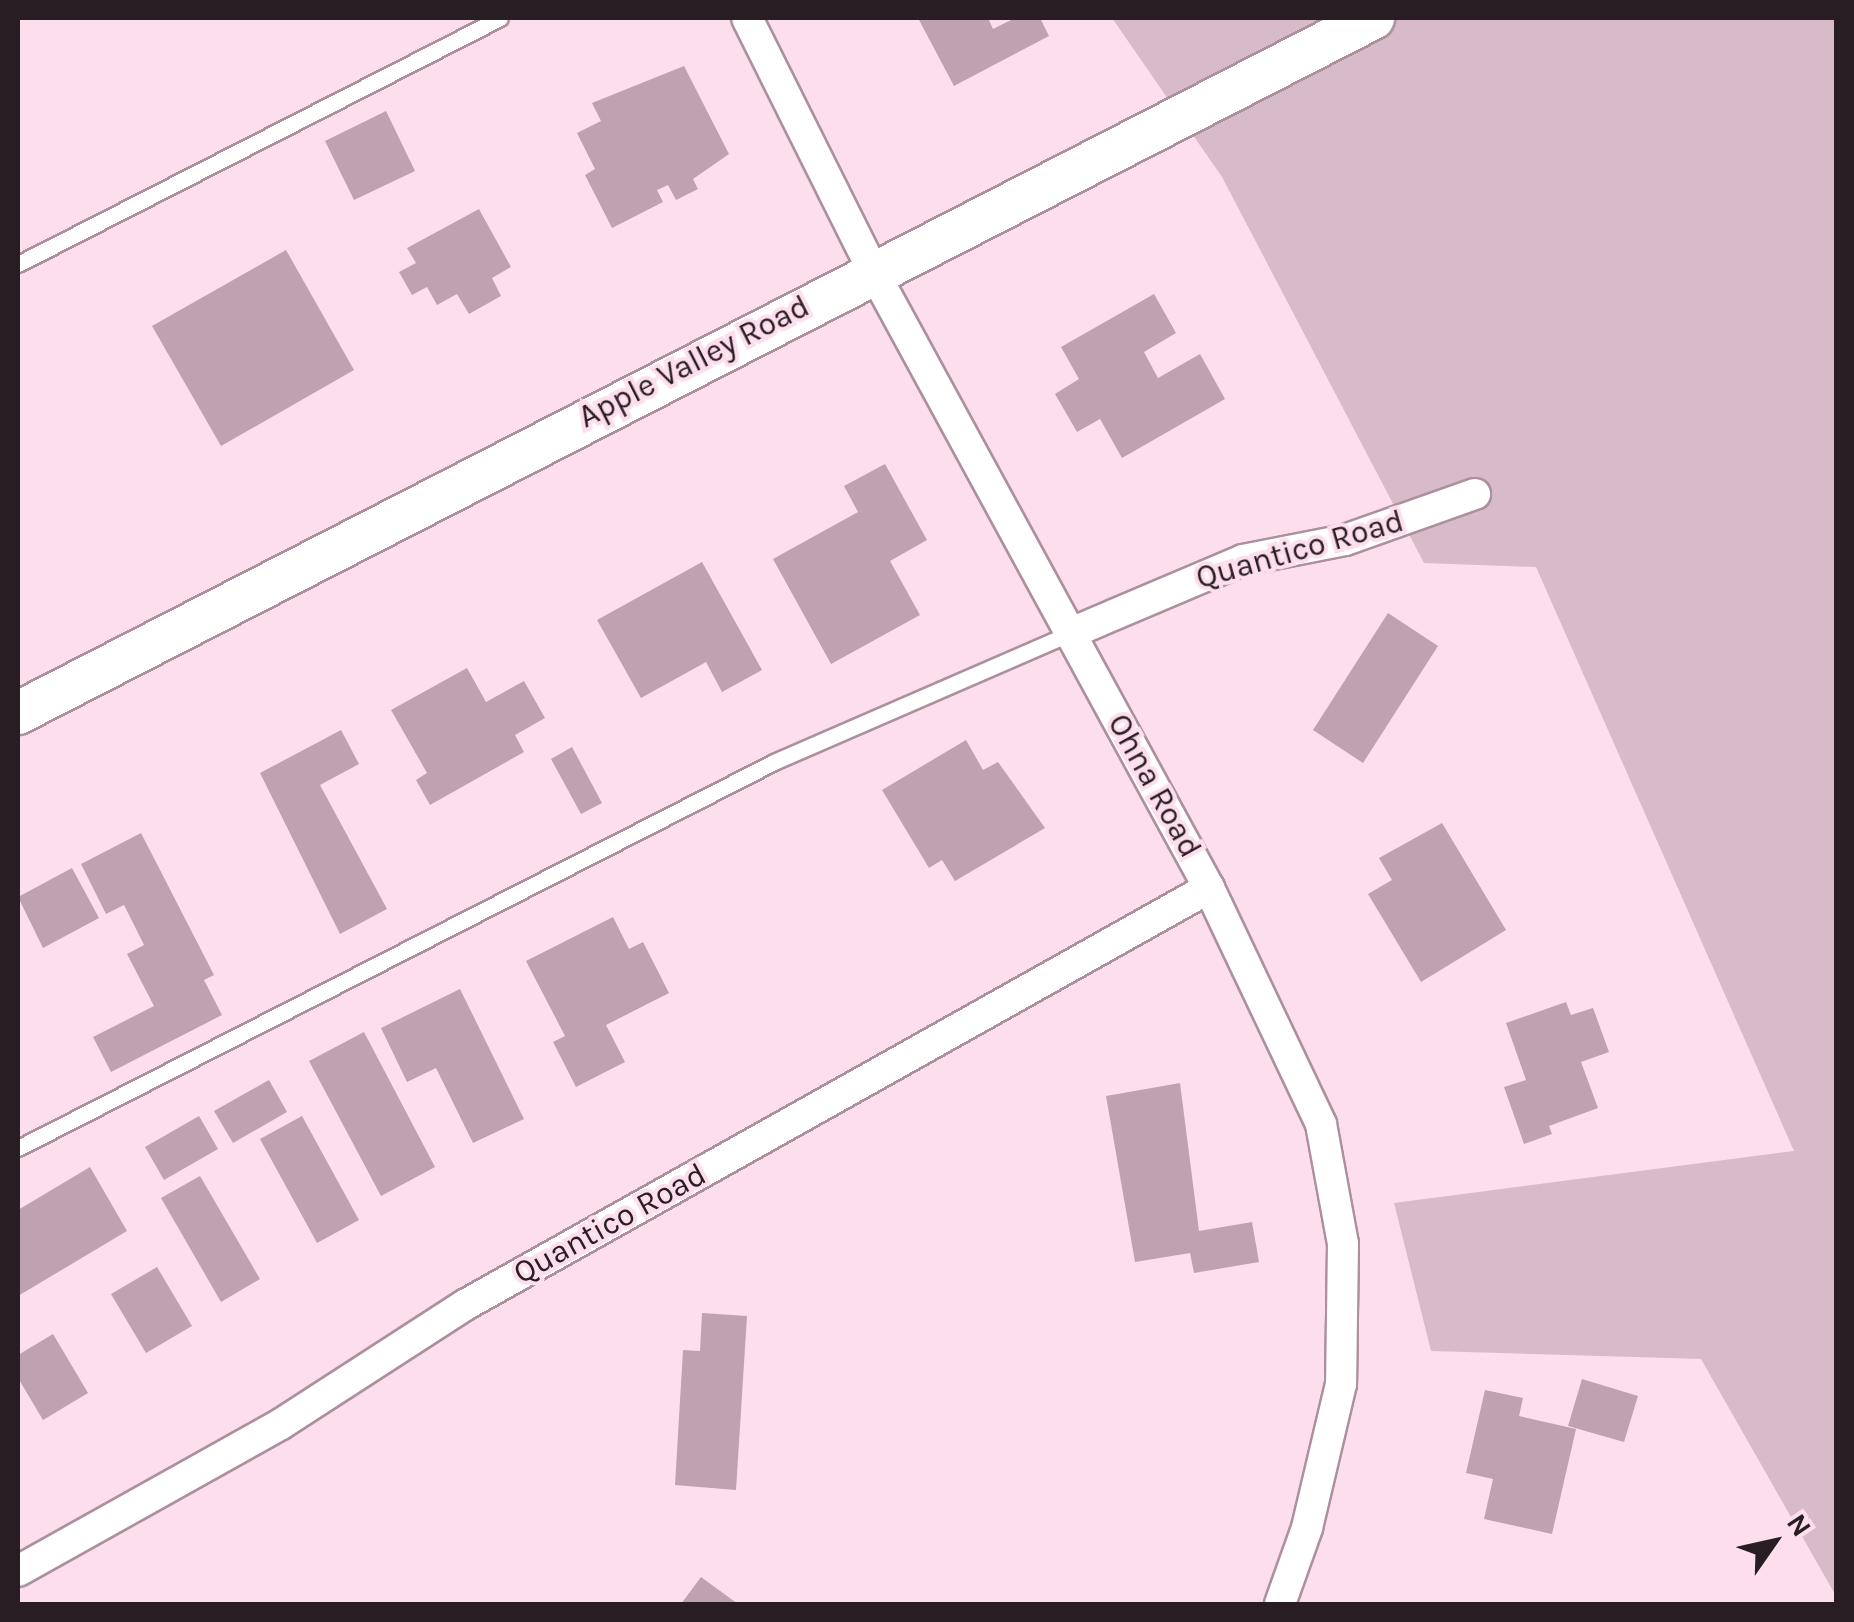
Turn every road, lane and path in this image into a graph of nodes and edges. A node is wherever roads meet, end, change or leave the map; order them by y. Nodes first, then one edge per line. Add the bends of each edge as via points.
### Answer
1 (500, 18) edge
2 (747, 18) edge
3 (1373, 18) edge
4 (18, 264) edge
5 (872, 269) junction
6 (1476, 494) dead end
7 (1071, 633) junction
8 (18, 712) edge
9 (1210, 888) junction
10 (18, 1148) edge
11 (18, 1570) edge
12 (1280, 1604) edge

1 - 4 lane
2 - 5 street, Ohna Road
3 - 5 street, Apple Valley Road
5 - 7 street, Ohna Road
5 - 8 street, Apple Valley Road
6 - 7 street, Quantico Road via 1345,540 1243,560
7 - 9 street, Ohna Road
7 - 10 lane via 774,762
9 - 11 street, Quantico Road via 465,1305 280,1424
9 - 12 street, Ohna Road via 1322,1124 1343,1244 1342,1384 1307,1528

